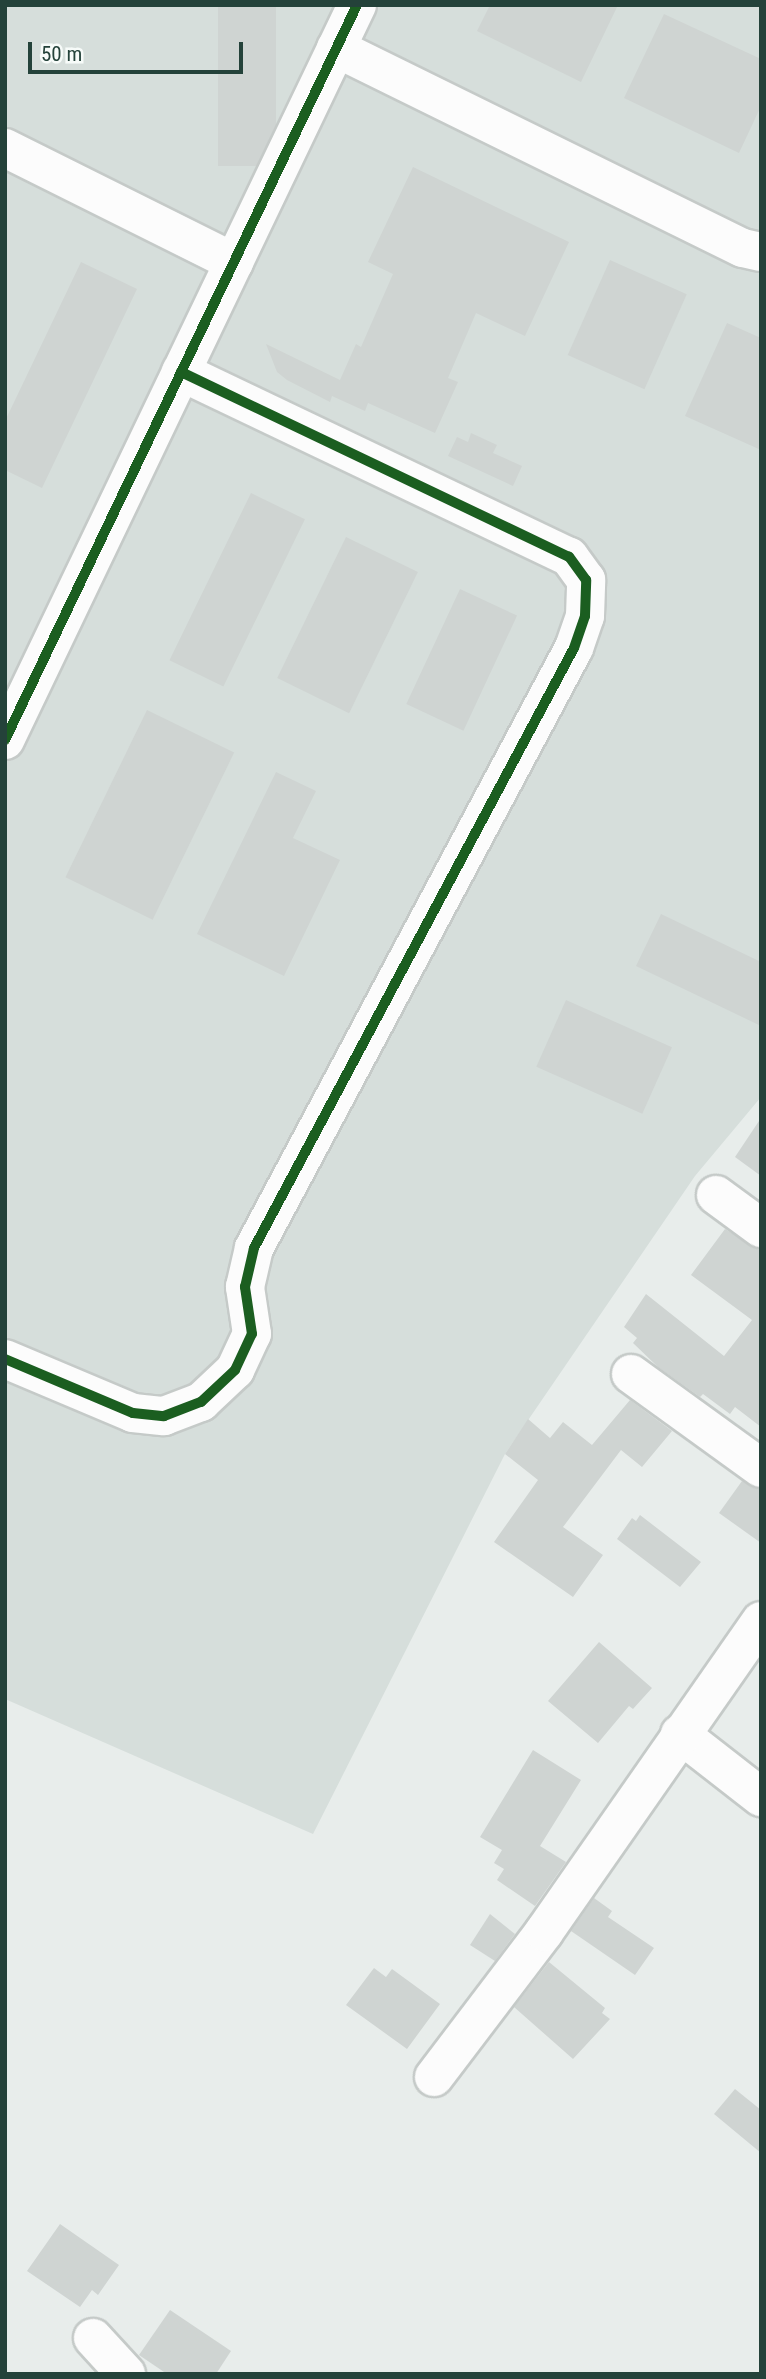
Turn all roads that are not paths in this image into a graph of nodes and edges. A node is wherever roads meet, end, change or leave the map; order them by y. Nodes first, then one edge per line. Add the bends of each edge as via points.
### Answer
1 (357, 5) edge
2 (336, 48) junction
3 (5, 148) edge
4 (761, 252) edge
5 (234, 262) junction
6 (181, 372) junction
7 (5, 740) edge
8 (716, 1195) dead end
9 (761, 1228) edge
10 (5, 1359) edge
11 (631, 1374) dead end
12 (761, 1468) edge
13 (761, 1621) edge
14 (680, 1734) junction
15 (761, 1797) edge
16 (434, 2077) dead end
17 (93, 2338) dead end
18 (126, 2374) edge

1 - 2 street
2 - 4 street via 743,248
2 - 5 street
3 - 5 street
5 - 6 street
6 - 7 street
6 - 10 street via 569,556 586,580 585,616 574,648 254,1248 245,1287 252,1334 235,1370 201,1402 164,1416 133,1413
8 - 9 street
11 - 12 street
13 - 14 street
14 - 15 street
14 - 16 street via 544,1932
17 - 18 street

